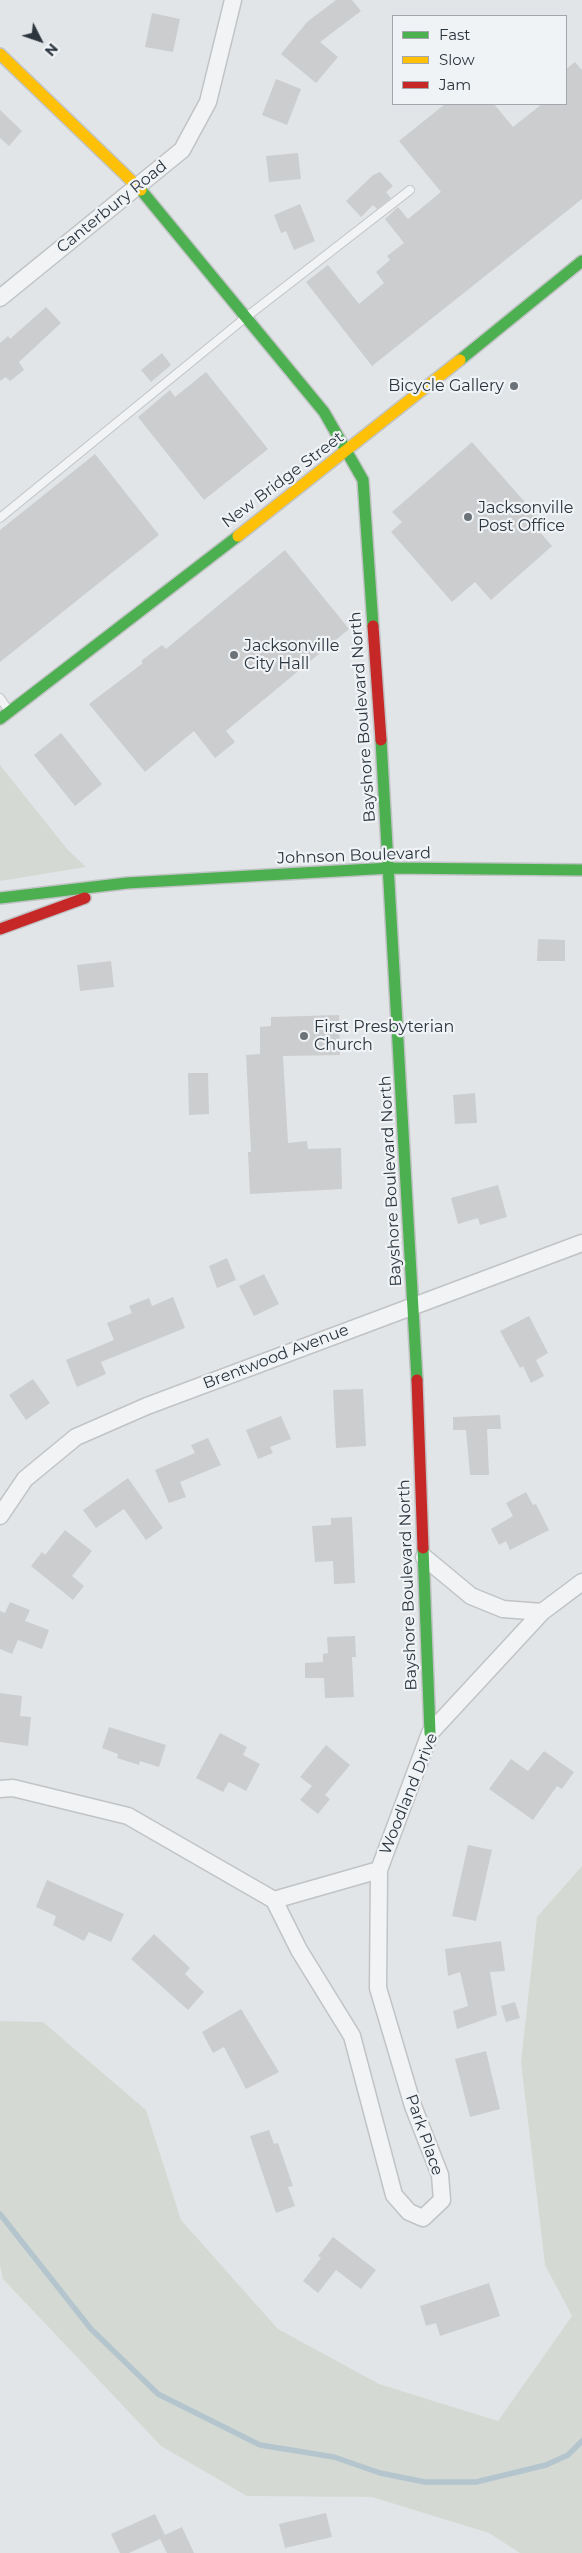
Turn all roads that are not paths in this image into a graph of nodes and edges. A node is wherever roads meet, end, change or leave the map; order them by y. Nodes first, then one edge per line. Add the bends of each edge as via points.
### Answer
1 (237, 2) edge
2 (0, 54) edge
3 (138, 187) junction
4 (410, 190) dead end
5 (582, 261) edge
6 (0, 298) edge
7 (245, 318) junction
8 (347, 451) junction
9 (0, 518) edge
10 (0, 698) edge
11 (10, 712) junction
12 (0, 719) edge
13 (390, 868) junction
14 (582, 870) edge
15 (127, 883) junction
16 (0, 898) edge
17 (0, 929) edge
18 (582, 1243) edge
19 (414, 1305) junction
20 (0, 1516) edge
21 (424, 1557) junction
22 (582, 1582) edge
23 (542, 1612) junction
24 (430, 1733) junction
25 (0, 1788) edge
26 (378, 1870) junction
27 (274, 1900) junction

1 - 3 street, Canterbury Road via 208,102 182,150
2 - 3 street, Bayshore Boulevard North
3 - 6 street, Canterbury Road
3 - 7 street, Bayshore Boulevard North
4 - 7 lane
5 - 8 street, New Bridge Street
7 - 8 street, Bayshore Boulevard North via 324,412
7 - 9 lane
8 - 11 street, New Bridge Street
8 - 13 street, Bayshore Boulevard North via 362,480
10 - 11 lane
11 - 12 street, New Bridge Street
13 - 14 street, Johnson Boulevard
13 - 15 street, Johnson Boulevard
13 - 19 street, Bayshore Boulevard North
15 - 16 street, Johnson Boulevard
15 - 17 street, Johnson Boulevard
18 - 19 street, Brentwood Avenue
19 - 20 street, Brentwood Avenue via 147,1406 76,1437 25,1480
19 - 21 street, Bayshore Boulevard North
21 - 23 street via 471,1596 504,1609
21 - 24 street, Bayshore Boulevard North
22 - 23 street, Woodland Drive
23 - 24 street, Woodland Drive
24 - 26 street, Woodland Drive
25 - 27 street via 13,1788 128,1816
26 - 27 street, Woodland Drive
26 - 27 street, Park Place via 378,1988 413,2106 440,2175 442,2200 423,2218 408,2212 394,2195 352,2036

